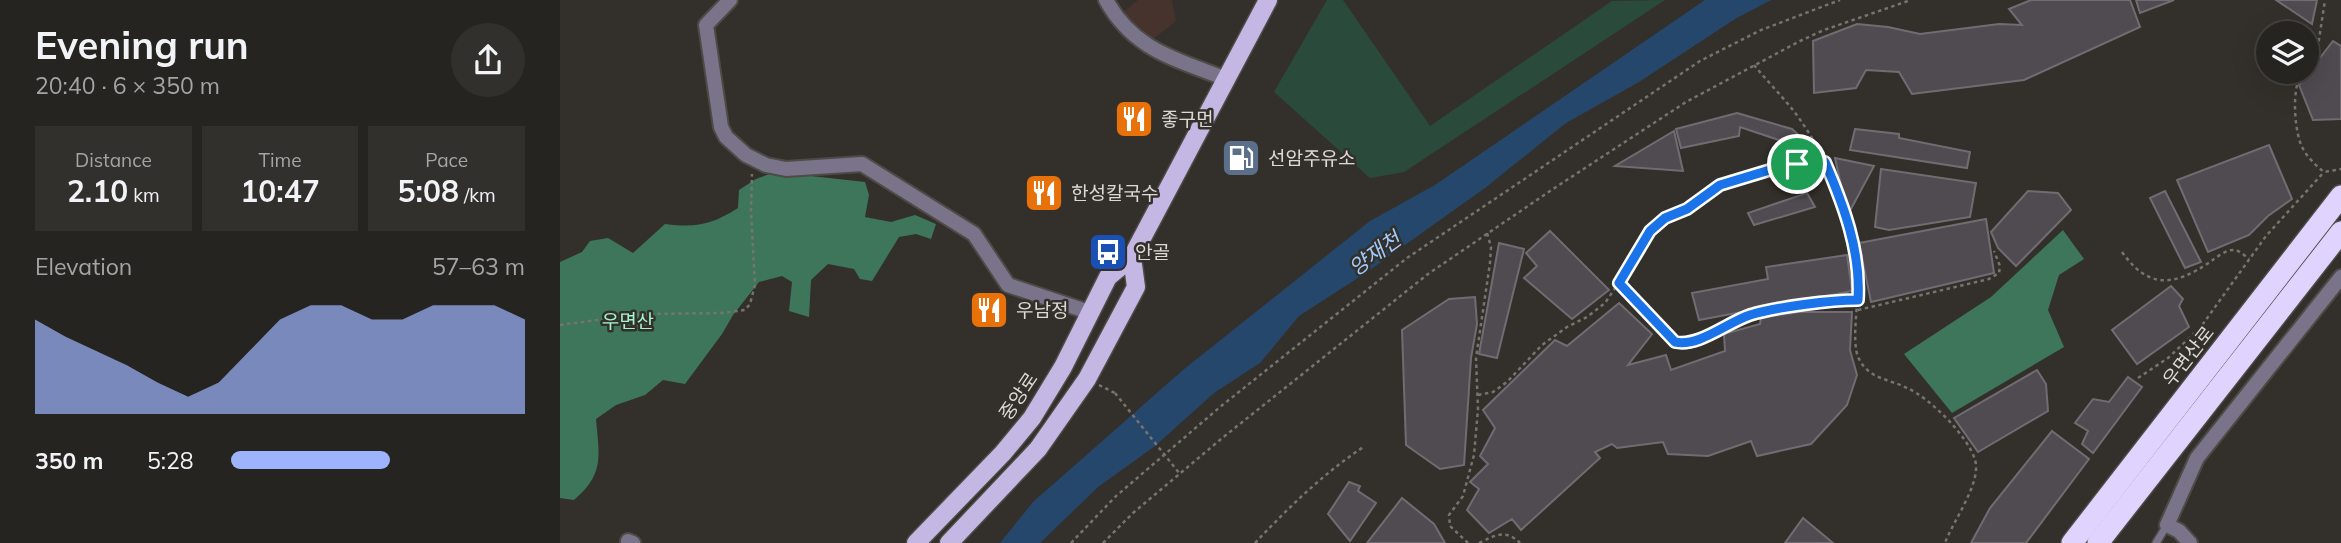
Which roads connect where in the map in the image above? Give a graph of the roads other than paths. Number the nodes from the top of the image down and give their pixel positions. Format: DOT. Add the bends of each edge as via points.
graph roads {
  1 [pos="730,0"];
  2 [pos="1106,0"];
  3 [pos="1268,0"];
  4 [pos="1226,79"];
  5 [pos="2341,197"];
  6 [pos="2341,232"];
  7 [pos="1132,257"];
  8 [pos="2341,277"];
  9 [pos="1089,312"];
  10 [pos="2166,525"];
  11 [pos="916,543"];
  12 [pos="948,543"];
  13 [pos="2072,543"];
  14 [pos="2098,543"];
  15 [pos="2156,543"];
  16 [pos="2190,543"];
  1 -- 9 [label="street" via="706,25 721,127 746,155 786,169 862,164 974,234 1008,285"];
  2 -- 4 [label="street" via="1144,44"];
  3 -- 4 [label="main road, 중앙로"];
  4 -- 7 [label="main road, 중앙로"];
  5 -- 13 [label="highway, 우면산로"];
  6 -- 14 [label="highway"];
  7 -- 9 [label="main road, 중앙로" via="1108,277"];
  7 -- 12 [label="main road" via="1136,287 1087,379 1038,449"];
  8 -- 10 [label="street" via="2197,458"];
  9 -- 11 [label="main road, 중앙로" via="1032,418"];
  10 -- 15 [label="lane"];
  10 -- 16 [label="street"];
}
